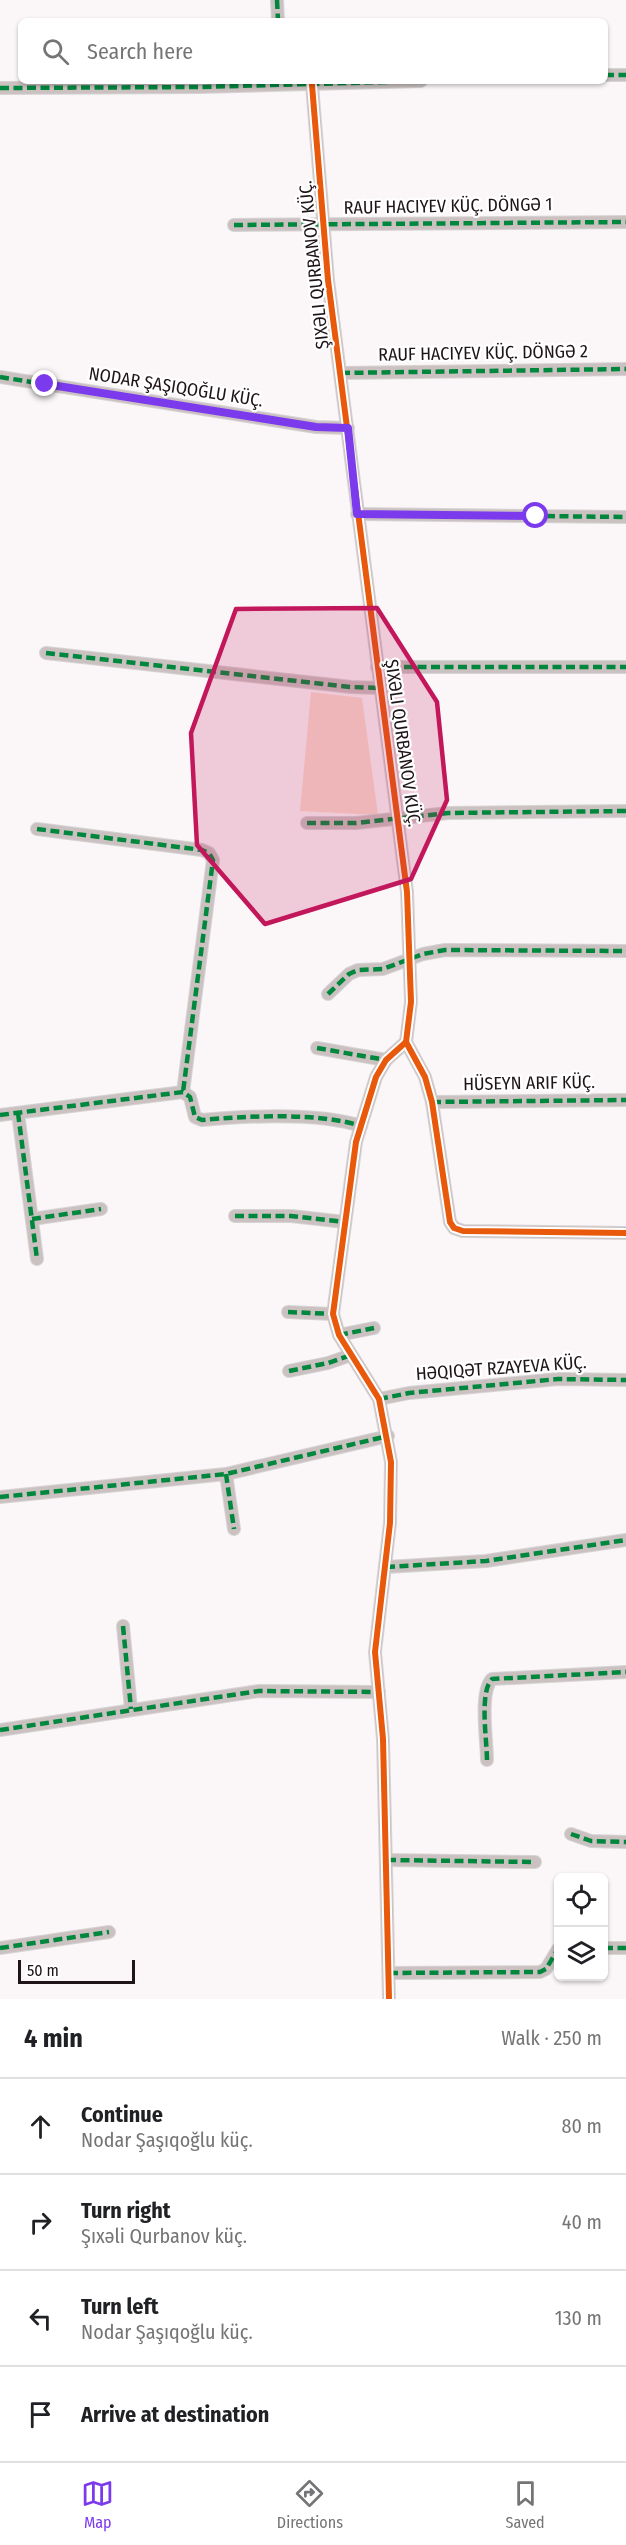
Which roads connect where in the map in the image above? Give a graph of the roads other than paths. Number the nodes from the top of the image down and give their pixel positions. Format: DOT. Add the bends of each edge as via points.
graph roads {
  1 [pos="277,0"];
  2 [pos="278,18"];
  3 [pos="608,75"];
  4 [pos="626,75"];
  5 [pos="226,84"];
  6 [pos="297,84"];
  7 [pos="339,84"];
  8 [pos="312,85"];
  9 [pos="0,88"];
  10 [pos="626,222"];
  11 [pos="234,225"];
  12 [pos="324,225"];
  13 [pos="626,369"];
  14 [pos="341,373"];
  15 [pos="0,377"];
  16 [pos="348,428"];
  17 [pos="357,514"];
  18 [pos="626,517"];
  19 [pos="46,653"];
  20 [pos="377,667"];
  21 [pos="626,667"];
  22 [pos="380,688"];
  23 [pos="626,811"];
  24 [pos="399,820"];
  25 [pos="307,823"];
  26 [pos="37,829"];
  27 [pos="626,951"];
  28 [pos="411,959"];
  29 [pos="328,994"];
  30 [pos="406,1042"];
  31 [pos="317,1048"];
  32 [pos="386,1060"];
  33 [pos="183,1092"];
  34 [pos="626,1100"];
  35 [pos="432,1102"];
  36 [pos="18,1113"];
  37 [pos="0,1115"];
  38 [pos="361,1126"];
  39 [pos="101,1209"];
  40 [pos="235,1216"];
  41 [pos="32,1219"];
  42 [pos="345,1222"];
  43 [pos="626,1233"];
  44 [pos="37,1259"];
  45 [pos="288,1312"];
  46 [pos="333,1314"];
  47 [pos="374,1328"];
  48 [pos="339,1335"];
  49 [pos="351,1355"];
  50 [pos="289,1371"];
  51 [pos="626,1380"];
  52 [pos="379,1400"];
  53 [pos="388,1436"];
  54 [pos="226,1474"];
  55 [pos="0,1497"];
  56 [pos="234,1529"];
  57 [pos="626,1540"];
  58 [pos="387,1567"];
  59 [pos="123,1626"];
  60 [pos="626,1672"];
  61 [pos="379,1692"];
  62 [pos="131,1709"];
  63 [pos="0,1730"];
  64 [pos="487,1760"];
  65 [pos="571,1834"];
  66 [pos="626,1842"];
  67 [pos="387,1860"];
  68 [pos="535,1862"];
  69 [pos="109,1932"];
  70 [pos="0,1948"];
  71 [pos="608,1948"];
  72 [pos="626,1948"];
  73 [pos="554,1956"];
  74 [pos="389,1973"];
  75 [pos="389,1999"];
  1 -- 2 [label="street"];
  3 -- 4 [label="street"];
  5 -- 9 [label="street"];
  6 -- 8 [label="street"];
  7 -- 8 [label="street"];
  8 -- 12 [label="street"];
  10 -- 12 [label="street"];
  11 -- 12 [label="street"];
  12 -- 14 [label="street"];
  13 -- 14 [label="street"];
  14 -- 16 [label="street"];
  15 -- 16 [label="street" via="316,427"];
  16 -- 17 [label="street"];
  17 -- 18 [label="street"];
  17 -- 20 [label="street"];
  19 -- 22 [label="street"];
  20 -- 21 [label="street"];
  20 -- 22 [label="street"];
  22 -- 24 [label="street"];
  23 -- 24 [label="street" via="448,813"];
  24 -- 25 [label="street"];
  24 -- 28 [label="street"];
  26 -- 33 [label="street" via="202,850 213,860"];
  27 -- 28 [label="street" via="445,950"];
  28 -- 29 [label="street" via="383,969 358,970"];
  28 -- 30 [label="street"];
  30 -- 32 [label="street"];
  30 -- 35 [label="street" via="425,1077"];
  31 -- 32 [label="street"];
  32 -- 38 [label="street" via="376,1077"];
  33 -- 36 [label="street"];
  33 -- 38 [label="street" via="190,1097 195,1117 202,1120 244,1116 334,1120"];
  34 -- 35 [label="street, HÜSEYN ARIF KÜÇ."];
  35 -- 43 [label="street" via="454,1228"];
  36 -- 37 [label="street"];
  36 -- 41 [label="street"];
  38 -- 42 [label="street" via="352,1159"];
  39 -- 41 [label="street"];
  40 -- 42 [label="street" via="291,1216"];
  41 -- 44 [label="street"];
  42 -- 46 [label="street"];
  45 -- 46 [label="street"];
  46 -- 48 [label="street"];
  47 -- 48 [label="street"];
  48 -- 49 [label="street"];
  49 -- 50 [label="street"];
  49 -- 52 [label="street"];
  51 -- 52 [label="street, HƏQIQƏT RZAYEVA KÜÇ." via="558,1379 409,1393"];
  52 -- 53 [label="street"];
  53 -- 54 [label="street"];
  53 -- 58 [label="street" via="391,1462"];
  54 -- 55 [label="street"];
  54 -- 56 [label="street"];
  57 -- 58 [label="street" via="486,1561"];
  58 -- 61 [label="street" via="376,1628"];
  59 -- 62 [label="street"];
  60 -- 64 [label="street" via="492,1679 486,1685 485,1698"];
  61 -- 62 [label="street" via="259,1691"];
  61 -- 67 [label="street"];
  62 -- 63 [label="street"];
  65 -- 66 [label="street" via="591,1840"];
  67 -- 68 [label="street"];
  67 -- 74 [label="street"];
  69 -- 70 [label="street"];
  71 -- 72 [label="street"];
  73 -- 74 [label="street" via="540,1972"];
  74 -- 75 [label="street"];
}
